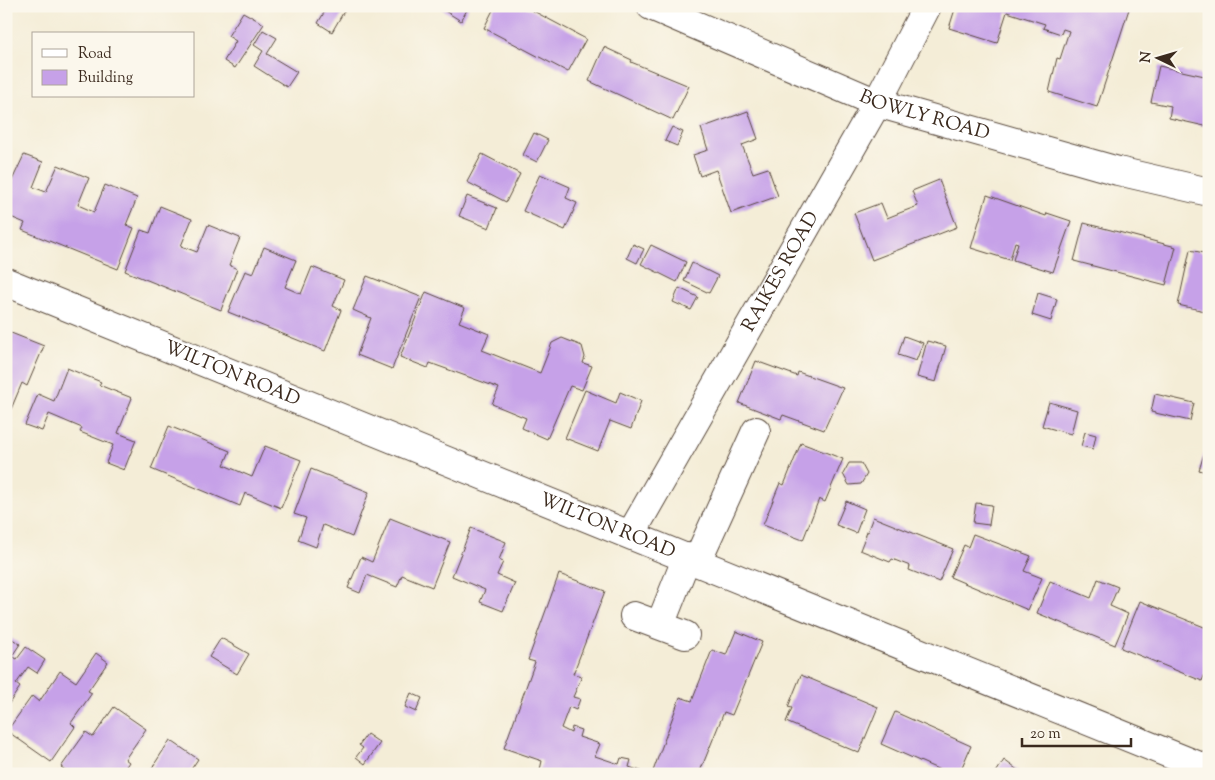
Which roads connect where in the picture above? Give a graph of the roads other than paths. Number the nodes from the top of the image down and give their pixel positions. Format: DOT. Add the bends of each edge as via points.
graph roads {
  1 [pos="651,6"];
  2 [pos="927,6"];
  3 [pos="877,103"];
  4 [pos="1209,192"];
  5 [pos="6,282"];
  6 [pos="756,431"];
  7 [pos="631,534"];
  8 [pos="692,559"];
  9 [pos="634,616"];
  10 [pos="660,626"];
  11 [pos="686,635"];
  12 [pos="1209,770"];
  1 -- 3 [label="street, BOWLY ROAD"];
  2 -- 3 [label="street, RAIKES ROAD"];
  3 -- 4 [label="street, BOWLY ROAD" via="1118,171"];
  3 -- 7 [label="street, RAIKES ROAD"];
  5 -- 7 [label="street, WILTON ROAD"];
  6 -- 8 [label="street"];
  7 -- 8 [label="street, WILTON ROAD"];
  8 -- 10 [label="street"];
  8 -- 12 [label="street, WILTON ROAD"];
  9 -- 10 [label="street"];
  10 -- 11 [label="street"];
}
